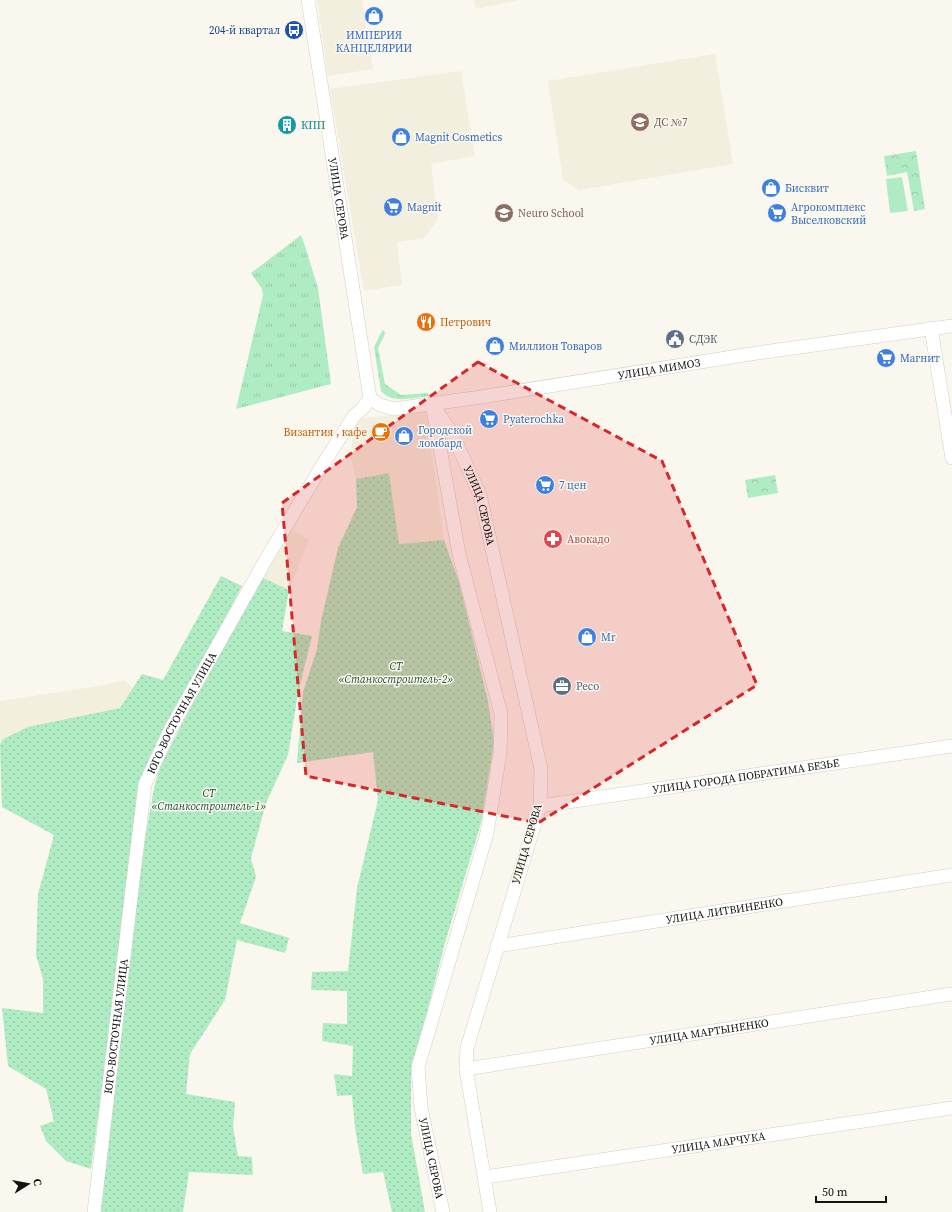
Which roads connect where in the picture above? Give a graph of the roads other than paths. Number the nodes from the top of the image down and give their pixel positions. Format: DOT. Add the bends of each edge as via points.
graph roads {
  1 [pos="308,0"];
  2 [pos="952,326"];
  3 [pos="931,328"];
  4 [pos="370,398"];
  5 [pos="432,404"];
  6 [pos="952,458"];
  7 [pos="952,746"];
  8 [pos="540,806"];
  9 [pos="952,876"];
  10 [pos="497,946"];
  11 [pos="952,994"];
  12 [pos="466,1069"];
  13 [pos="952,1108"];
  14 [pos="485,1177"];
  15 [pos="94,1212"];
  16 [pos="443,1212"];
  17 [pos="490,1212"];
  1 -- 4 [label="street, УЛИЦА СЕРОВА"];
  2 -- 3 [label="street, УЛИЦА МИМОЗ"];
  3 -- 5 [label="street, УЛИЦА МИМОЗ"];
  3 -- 6 [label="street"];
  4 -- 5 [label="street, УЛИЦА МИМОЗ" via="380,405 394,409"];
  4 -- 15 [label="street, ЮГО-ВОСТОЧНАЯ УЛИЦА" via="354,416 323,464 268,556 170,730 145,784"];
  5 -- 8 [label="street, УЛИЦА СЕРОВА" via="453,434 480,495 541,769"];
  5 -- 16 [label="street, УЛИЦА СЕРОВА" via="459,554 501,714 500,753 487,833 418,1067 422,1108"];
  7 -- 8 [label="street, УЛИЦА ГОРОДА ПОБРАТИМА БЕЗЬЕ"];
  8 -- 10 [label="street, УЛИЦА СЕРОВА"];
  9 -- 10 [label="street, УЛИЦА ЛИТВИНЕНКО"];
  10 -- 12 [label="street, УЛИЦА СЕРОВА" via="467,1048"];
  11 -- 12 [label="street, УЛИЦА МАРТЫНЕНКО"];
  12 -- 14 [label="street, УЛИЦА СЕРОВА"];
  13 -- 14 [label="street, УЛИЦА МАРЧУКА"];
  14 -- 17 [label="street, УЛИЦА СЕРОВА"];
}
